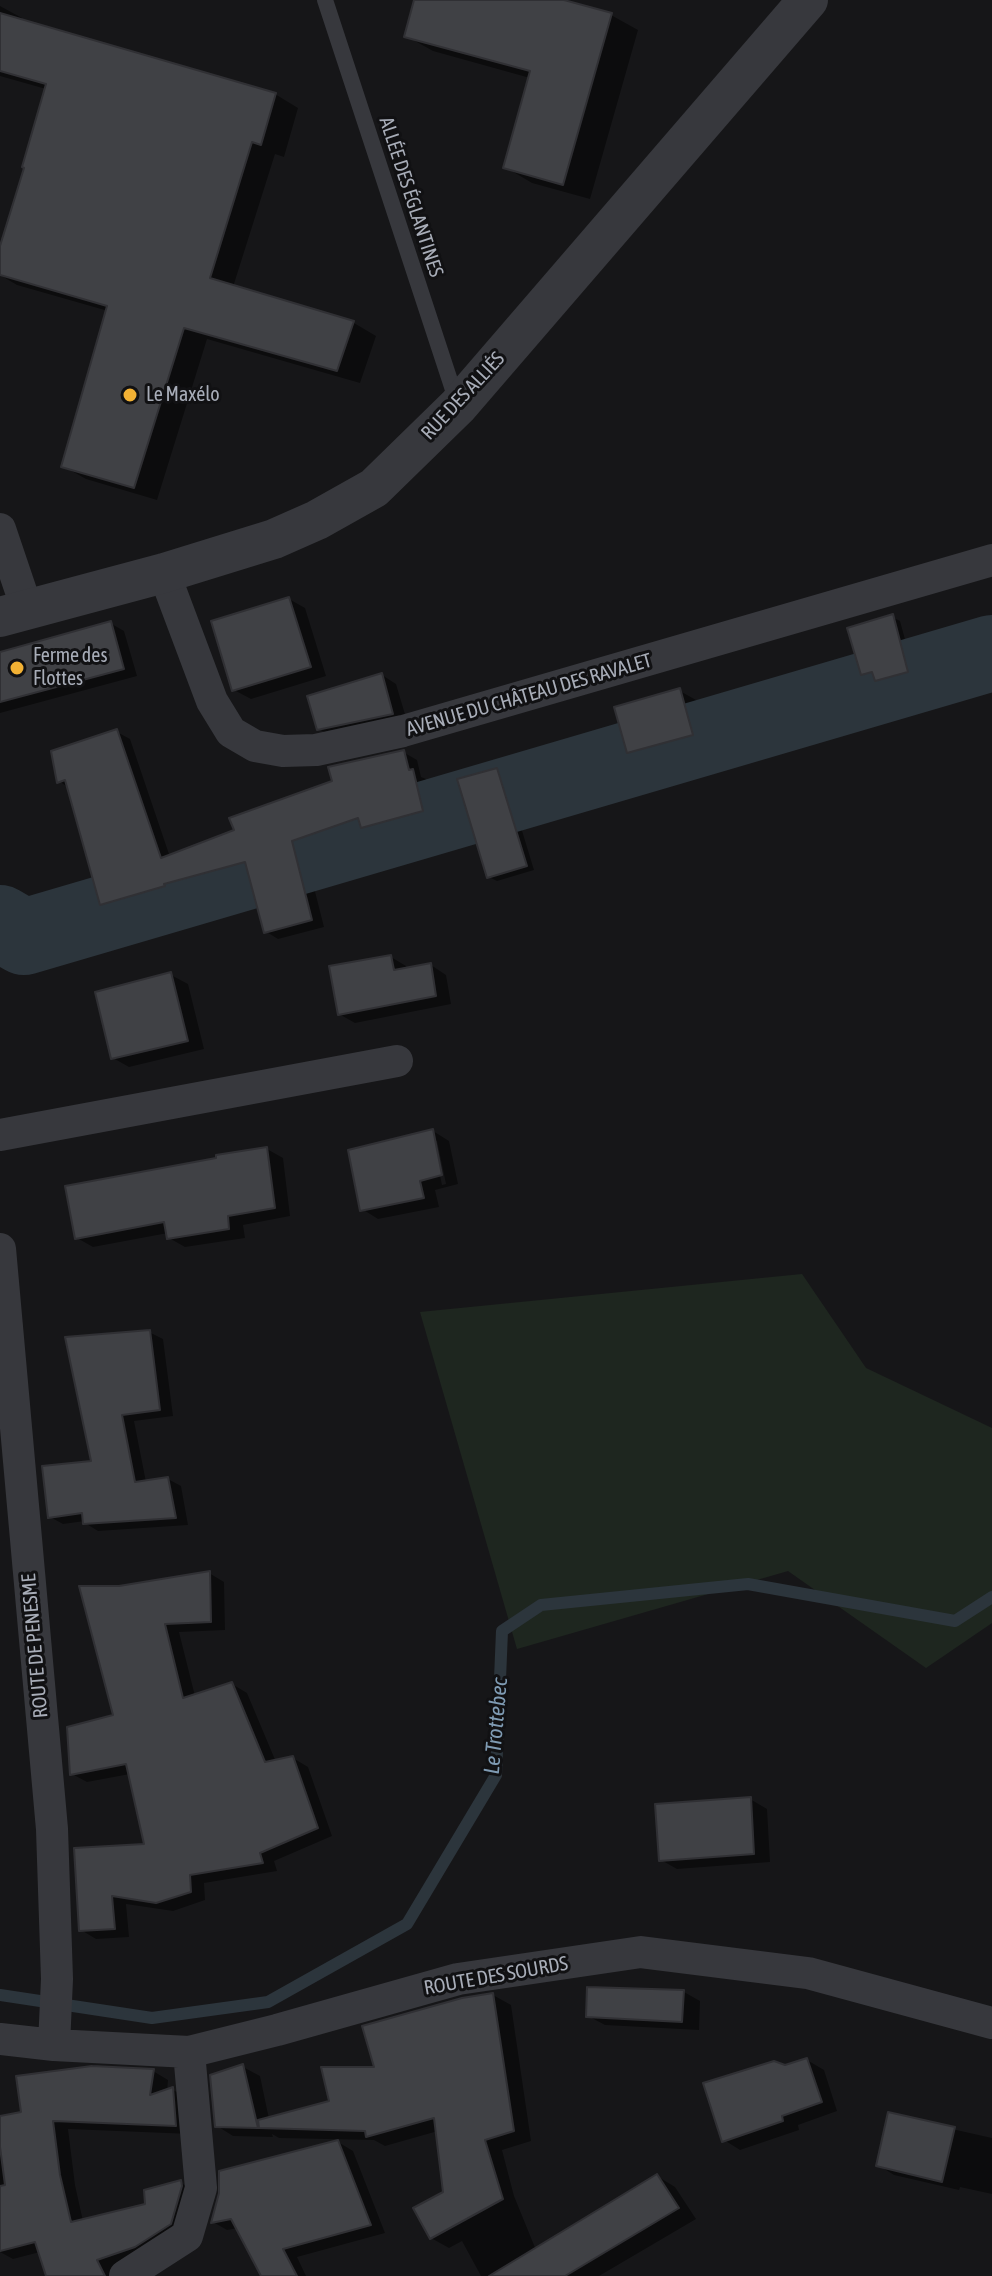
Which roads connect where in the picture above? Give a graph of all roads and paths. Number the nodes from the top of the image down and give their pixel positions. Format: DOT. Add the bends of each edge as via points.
graph roads {
  1 [pos="325,0"];
  2 [pos="808,0"];
  3 [pos="458,406"];
  4 [pos="0,529"];
  5 [pos="992,560"];
  6 [pos="164,573"];
  7 [pos="13,613"];
  8 [pos="397,1061"];
  9 [pos="0,1135"];
  10 [pos="0,1249"];
  11 [pos="992,2023"];
  12 [pos="0,2039"];
  13 [pos="54,2045"];
  14 [pos="189,2052"];
  15 [pos="125,2276"];
  1 -- 3 [label="lane, ALLÉE DES ÉGLANTINES"];
  2 -- 3 [label="street, RUE DES ALLIÉS"];
  3 -- 6 [label="street, RUE DES ALLIÉS" via="374,488 274,539"];
  4 -- 7 [label="street"];
  5 -- 6 [label="street, AVENUE DU CHÂTEAU DES RAVALET" via="403,731 316,750 283,751 255,746 231,732 212,701"];
  6 -- 7 [label="street, RUE DES ALLIÉS"];
  8 -- 9 [label="street"];
  10 -- 13 [label="street, ROUTE DE PENESME" via="52,1829"];
  11 -- 14 [label="street, ROUTE DES SOURDS" via="808,1973 641,1952 458,1979"];
  12 -- 13 [label="street, ROUTE DES SOURDS"];
  13 -- 14 [label="street, ROUTE DES SOURDS"];
  14 -- 15 [label="street" via="201,2188 187,2236"];
}
